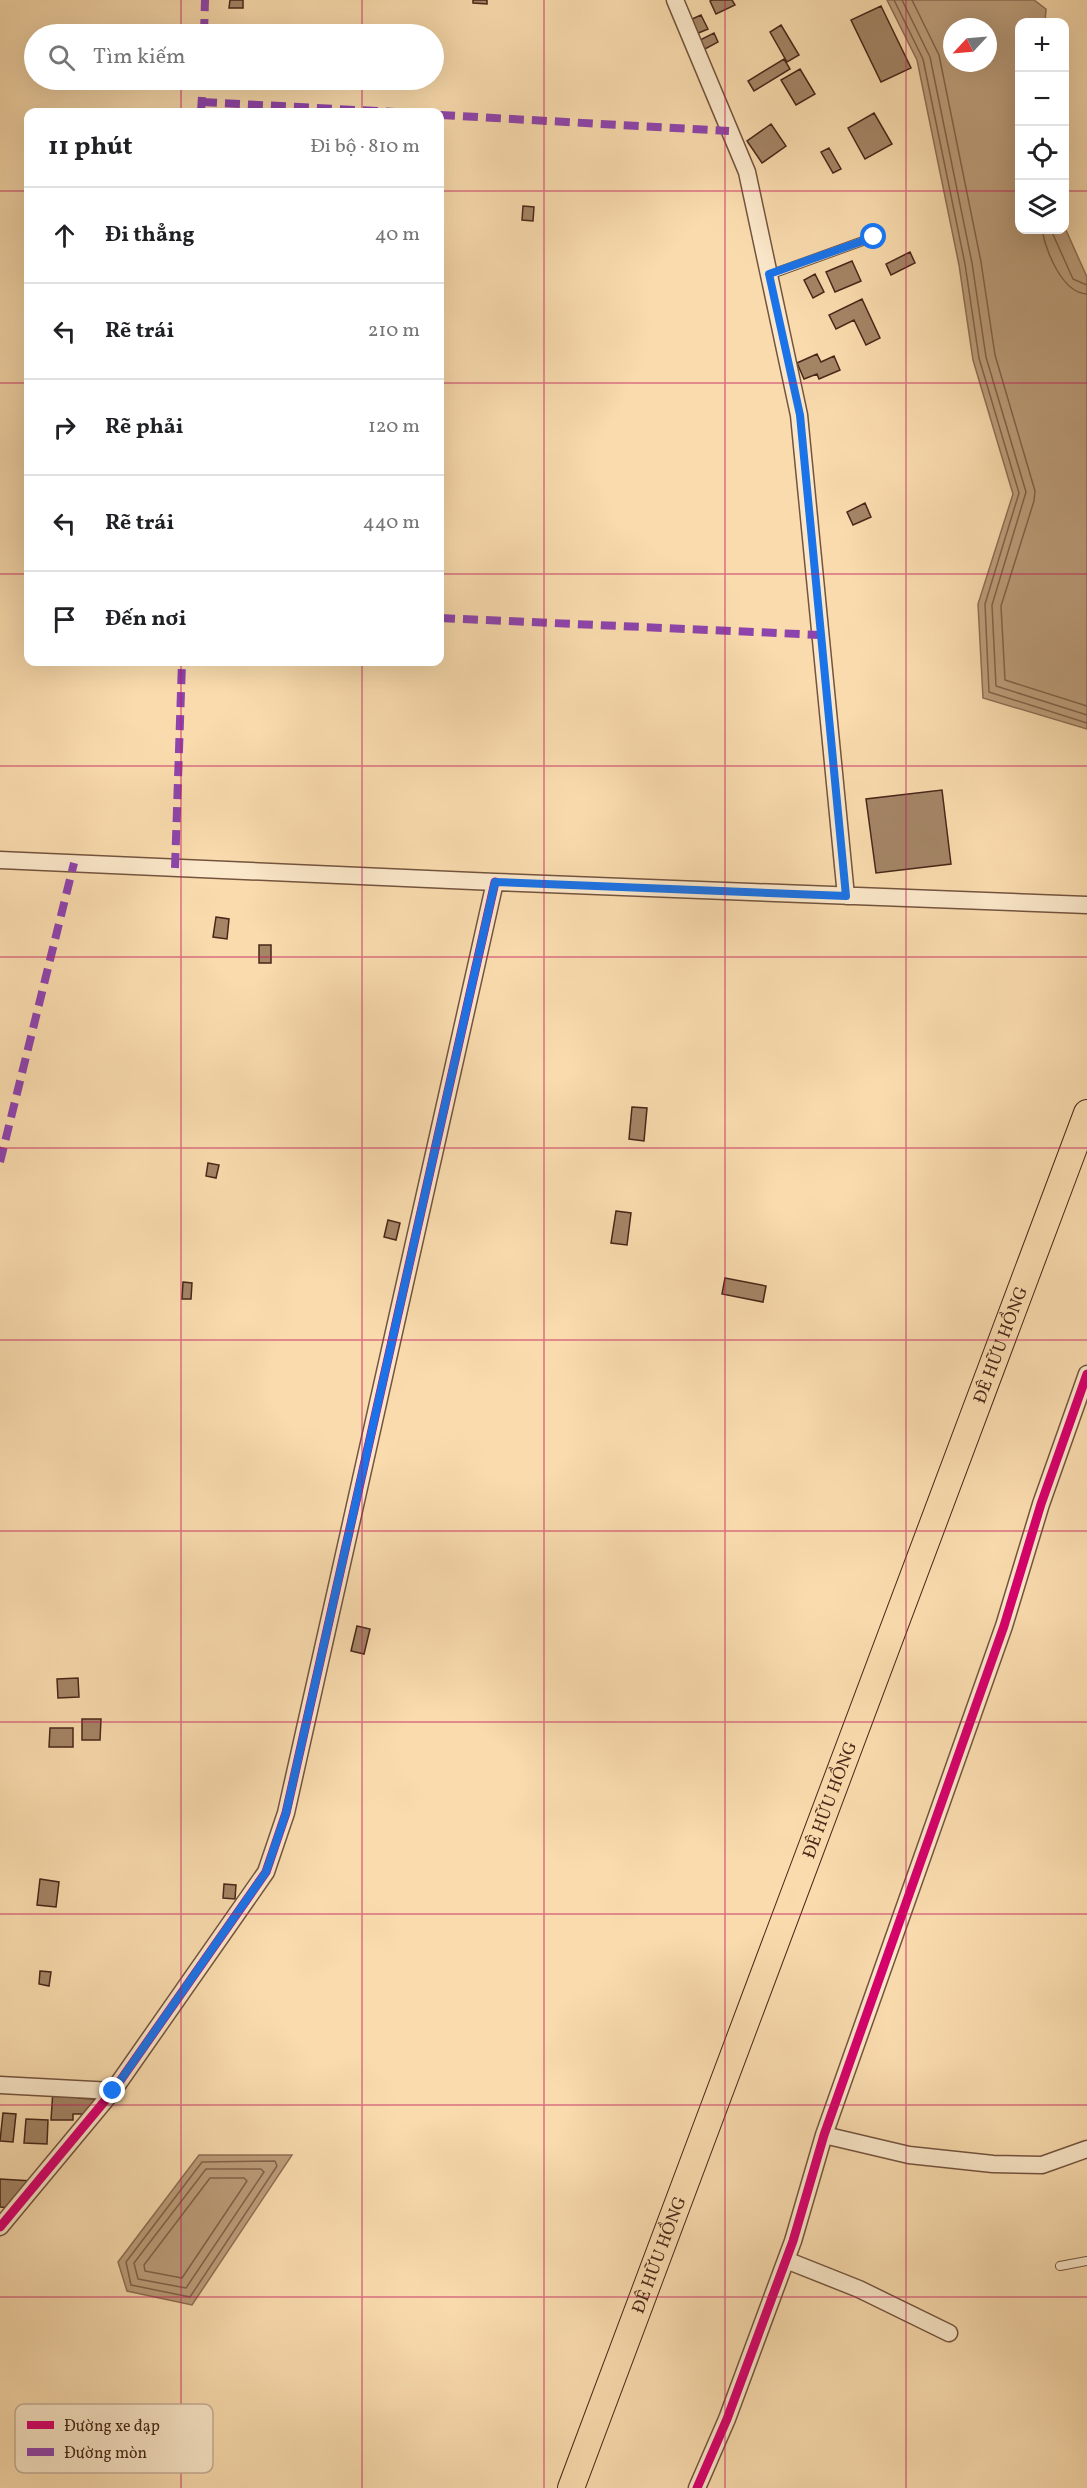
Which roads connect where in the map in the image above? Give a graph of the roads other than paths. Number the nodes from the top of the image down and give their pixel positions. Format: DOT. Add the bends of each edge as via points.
graph roads {
  1 [pos="675,0"];
  2 [pos="874,237"];
  3 [pos="769,274"];
  4 [pos="0,860"];
  5 [pos="495,882"];
  6 [pos="846,896"];
  7 [pos="1087,905"];
  8 [pos="1087,1113"];
  9 [pos="1087,1374"];
  10 [pos="0,2085"];
  11 [pos="113,2091"];
  12 [pos="824,2135"];
  13 [pos="1087,2149"];
  14 [pos="1,2224"];
  15 [pos="786,2260"];
  16 [pos="1087,2261"];
  17 [pos="1060,2266"];
  18 [pos="949,2333"];
  19 [pos="572,2488"];
  20 [pos="698,2488"];
  1 -- 3 [label="street" via="747,172"];
  2 -- 3 [label="lane"];
  3 -- 6 [label="street" via="800,415"];
  4 -- 5 [label="street"];
  5 -- 6 [label="street"];
  5 -- 11 [label="street" via="286,1813 266,1872"];
  6 -- 7 [label="street"];
  8 -- 19 [label="main road, ĐÊ HỮU HỒNG"];
  9 -- 12 [label="street" via="1041,1504 1004,1626"];
  10 -- 11 [label="street"];
  11 -- 14 [label="street"];
  12 -- 13 [label="street" via="909,2155 993,2164 1042,2165"];
  12 -- 15 [label="street"];
  15 -- 18 [label="street" via="859,2289"];
  15 -- 20 [label="street"];
  16 -- 17 [label="lane"];
}
